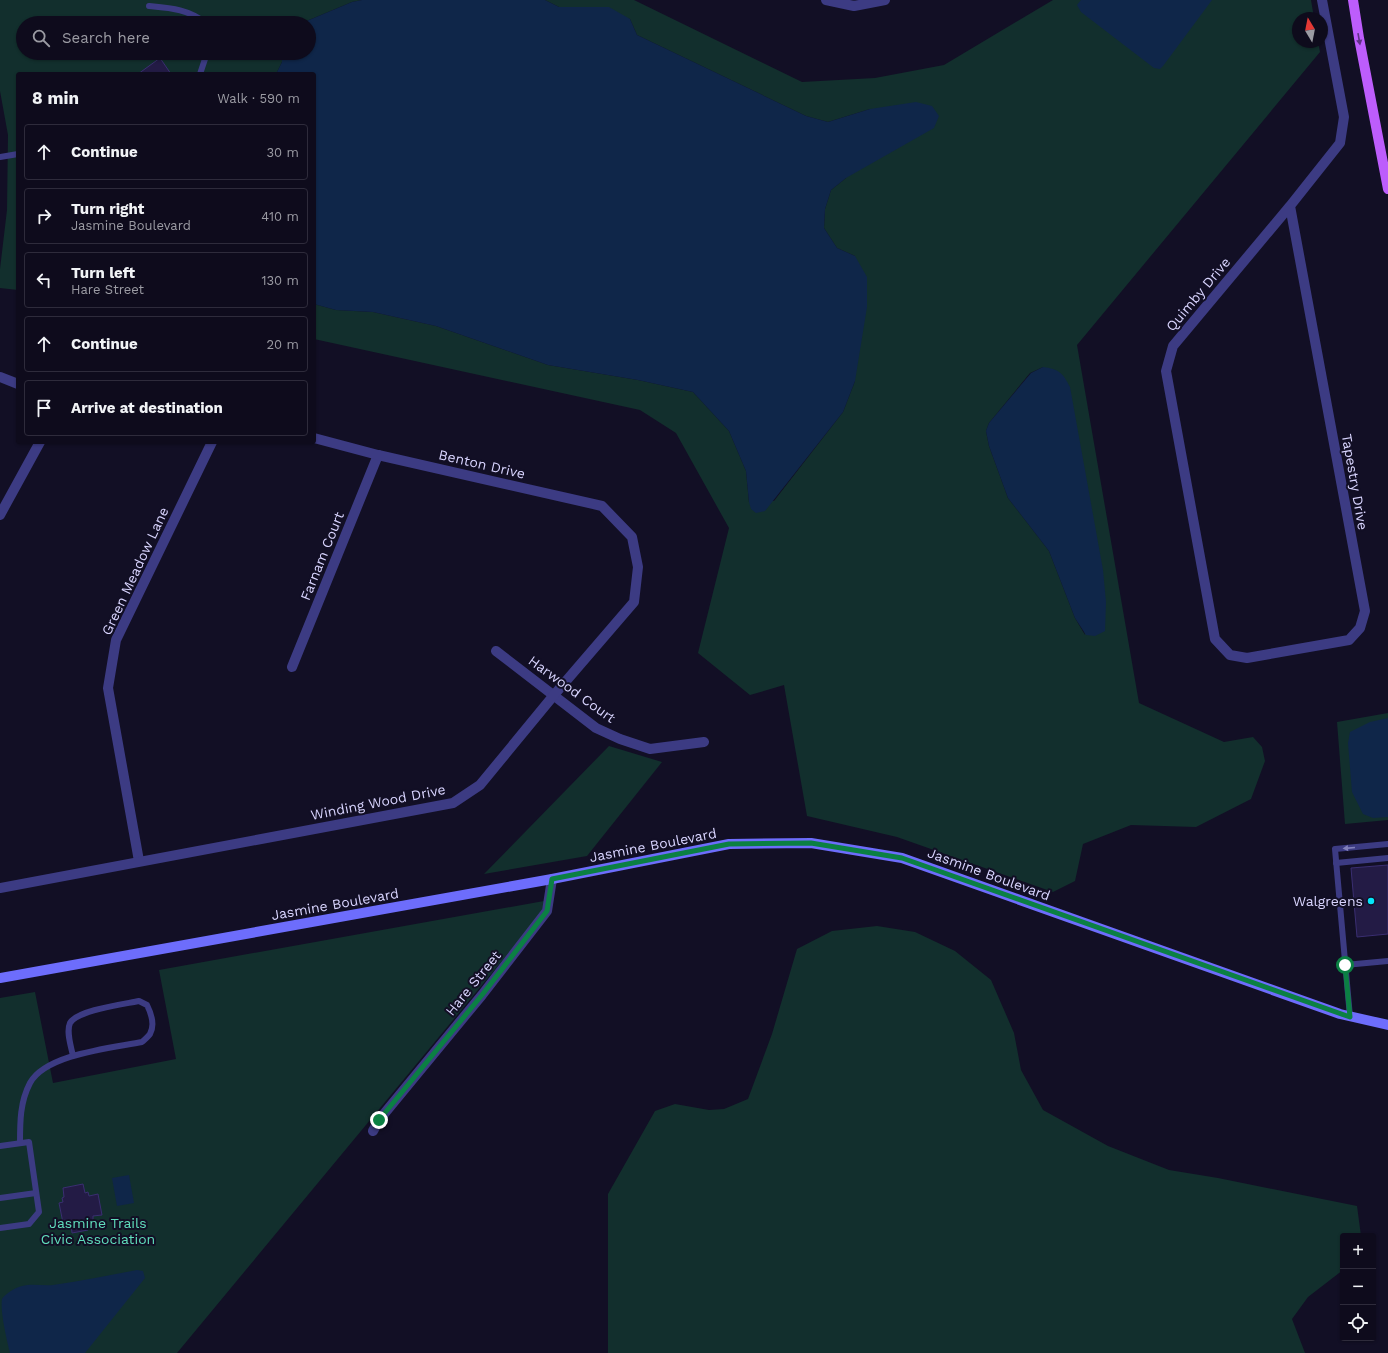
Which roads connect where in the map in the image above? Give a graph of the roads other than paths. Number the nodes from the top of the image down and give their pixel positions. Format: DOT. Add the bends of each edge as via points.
graph roads {
  1 [pos="826,0"];
  2 [pos="885,0"];
  3 [pos="1322,0"];
  4 [pos="1353,0"];
  5 [pos="149,6"];
  6 [pos="196,16"];
  7 [pos="205,60"];
  8 [pos="201,72"];
  9 [pos="16,154"];
  10 [pos="0,157"];
  11 [pos="1388,189"];
  12 [pos="1290,206"];
  13 [pos="0,377"];
  14 [pos="16,383"];
  15 [pos="316,439"];
  16 [pos="39,444"];
  17 [pos="211,444"];
  18 [pos="378,455"];
  19 [pos="0,515"];
  20 [pos="632,537"];
  21 [pos="496,651"];
  22 [pos="1230,655"];
  23 [pos="292,667"];
  24 [pos="554,695"];
  25 [pos="704,742"];
  26 [pos="1388,844"];
  27 [pos="1388,858"];
  28 [pos="139,861"];
  29 [pos="1336,863"];
  30 [pos="552,879"];
  31 [pos="0,888"];
  32 [pos="1388,961"];
  33 [pos="1345,965"];
  34 [pos="0,978"];
  35 [pos="1350,1017"];
  36 [pos="1388,1025"];
  37 [pos="73,1056"];
  38 [pos="373,1131"];
  39 [pos="20,1143"];
  40 [pos="0,1146"];
  41 [pos="36,1193"];
  42 [pos="0,1198"];
  43 [pos="0,1228"];
  1 -- 2 [label="street" via="854,6"];
  3 -- 12 [label="street, Quimby Drive" via="1344,117 1340,143"];
  4 -- 11 [label="main road, one-way" via="1358,38"];
  5 -- 6 [label="lane" via="178,9"];
  7 -- 8 [label="lane"];
  9 -- 10 [label="lane"];
  12 -- 22 [label="street, Quimby Drive" via="1173,346 1166,371 1215,639"];
  12 -- 22 [label="street, Tapestry Drive" via="1365,611 1360,628 1349,640 1247,658"];
  13 -- 14 [label="street"];
  15 -- 18 [label="street, Benton Drive"];
  16 -- 19 [label="street"];
  17 -- 28 [label="street, Green Meadow Lane" via="116,640 108,688"];
  18 -- 20 [label="street, Benton Drive" via="602,506"];
  18 -- 23 [label="street, Farnam Court"];
  20 -- 24 [label="street, Winding Wood Drive" via="638,566 634,602"];
  21 -- 24 [label="street, Harwood Court"];
  24 -- 25 [label="street, Harwood Court" via="596,728 650,749"];
  24 -- 28 [label="street, Winding Wood Drive" via="480,785 453,802"];
  26 -- 29 [label="lane, one-way" via="1334,849"];
  27 -- 29 [label="lane"];
  28 -- 31 [label="street, Winding Wood Drive"];
  29 -- 33 [label="lane"];
  30 -- 34 [label="street, Jasmine Boulevard"];
  30 -- 35 [label="street, Jasmine Boulevard" via="729,844 811,843 902,858"];
  30 -- 38 [label="street, Hare Street" via="547,911 379,1120"];
  32 -- 33 [label="lane"];
  33 -- 35 [label="lane"];
  35 -- 36 [label="street, Jasmine Boulevard"];
  37 -- 37 [label="lane" via="142,1042 150,1034 152,1024 147,1005 139,1001 75,1016 68,1031"];
  37 -- 39 [label="lane" via="41,1070 30,1082 23,1102"];
  39 -- 40 [label="lane"];
  39 -- 41 [label="lane" via="30,1142"];
  41 -- 42 [label="lane"];
  41 -- 43 [label="lane" via="39,1212 29,1224"];
}
